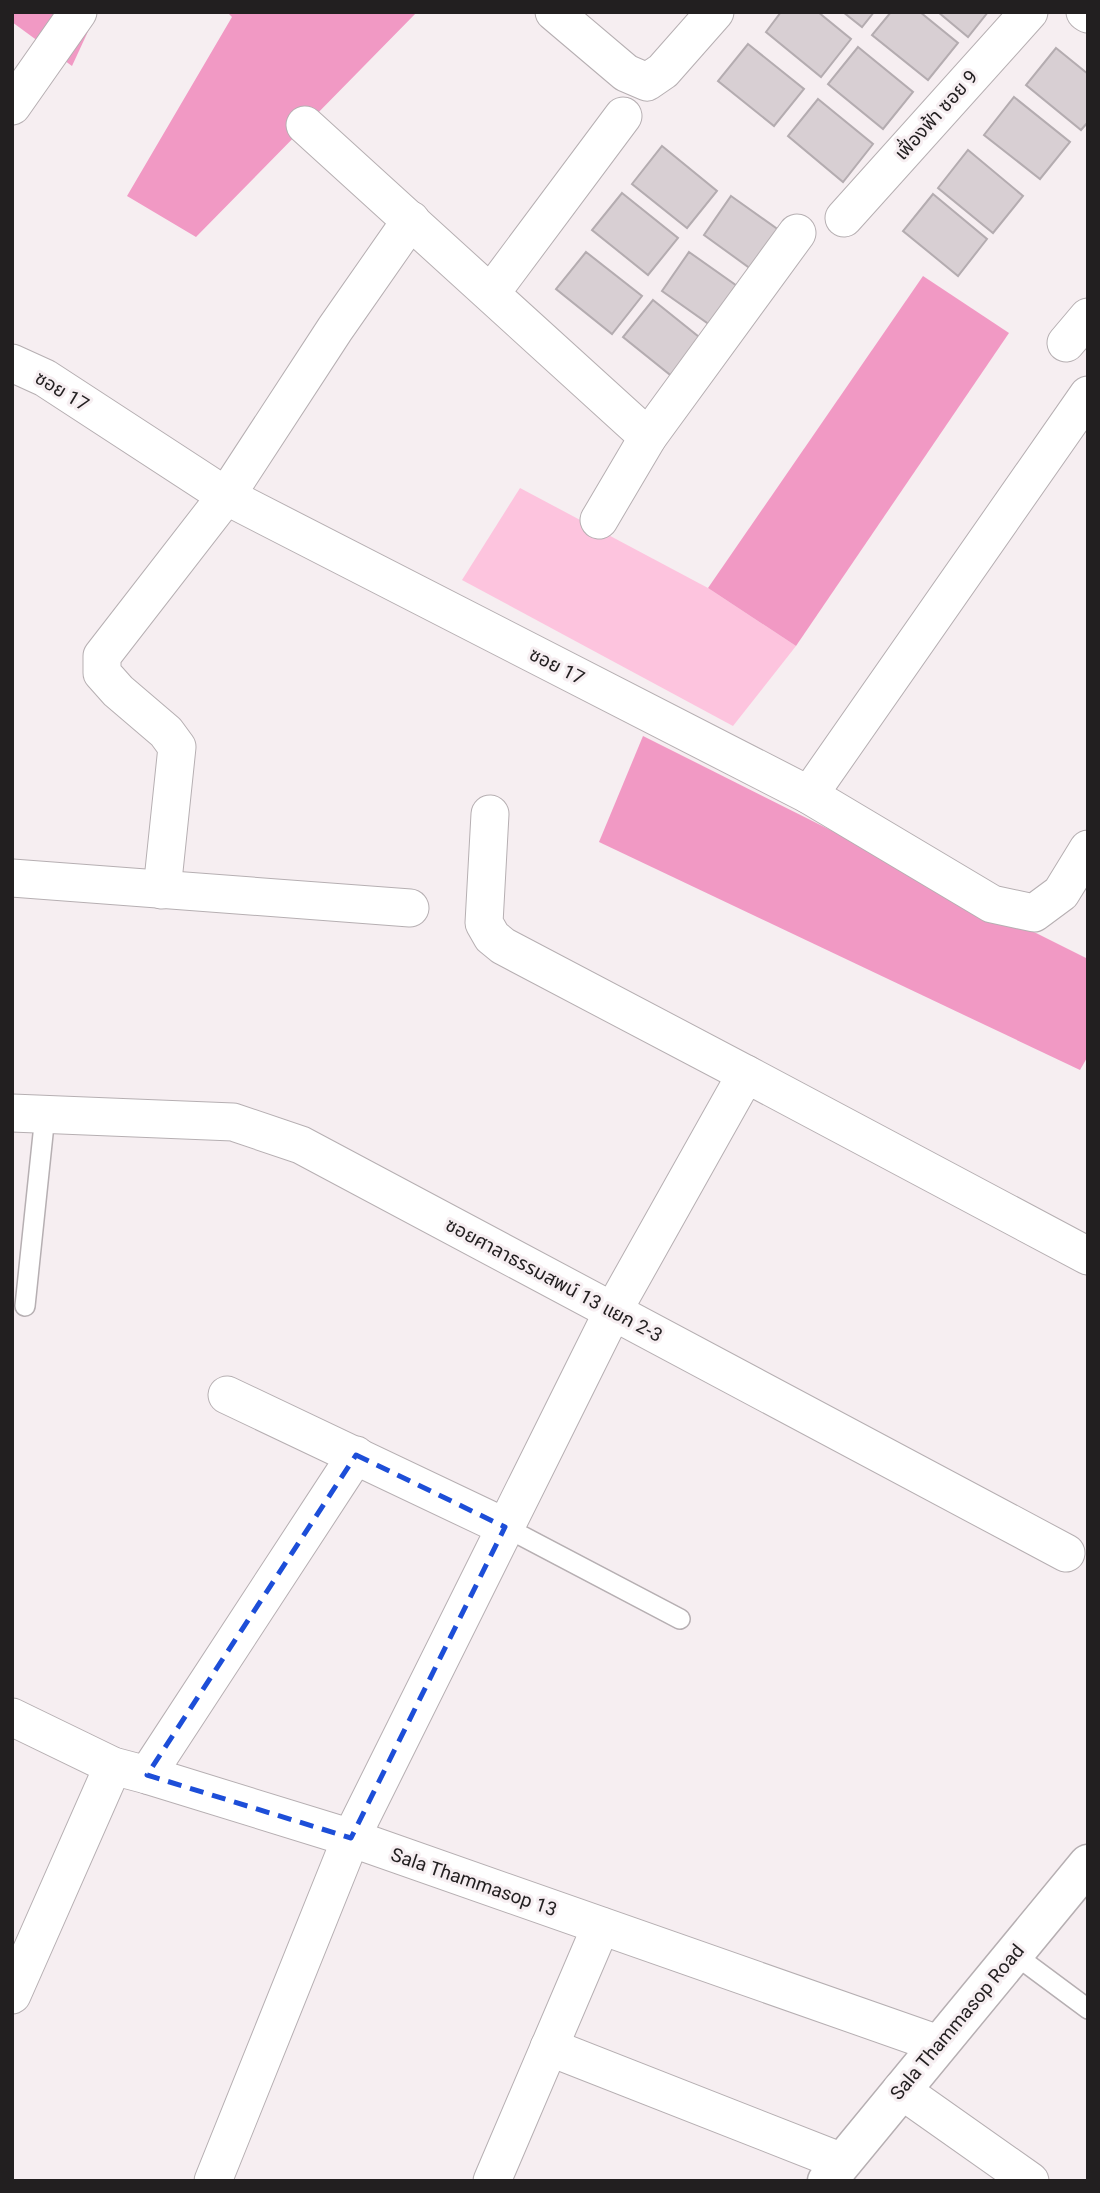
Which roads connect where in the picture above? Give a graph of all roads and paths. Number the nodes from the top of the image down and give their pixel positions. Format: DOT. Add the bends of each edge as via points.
graph roads {
  1 [pos="78,12"];
  2 [pos="554,12"];
  3 [pos="715,12"];
  4 [pos="1029,12"];
  5 [pos="12,106"];
  6 [pos="623,116"];
  7 [pos="305,125"];
  8 [pos="844,218"];
  9 [pos="411,220"];
  10 [pos="797,233"];
  11 [pos="491,293"];
  12 [pos="12,363"];
  13 [pos="1088,395"];
  14 [pos="648,437"];
  15 [pos="226,496"];
  16 [pos="599,520"];
  17 [pos="809,795"];
  18 [pos="490,814"];
  19 [pos="1088,849"];
  20 [pos="12,878"];
  21 [pos="162,890"];
  22 [pos="410,908"];
  23 [pos="746,1074"];
  24 [pos="29,1114"];
  25 [pos="1088,1256"];
  26 [pos="24,1306"];
  27 [pos="613,1311"];
  28 [pos="227,1395"];
  29 [pos="356,1455"];
  30 [pos="505,1527"];
  31 [pos="1066,1553"];
  32 [pos="680,1619"];
  33 [pos="12,1717"];
  34 [pos="130,1770"];
  35 [pos="351,1838"];
  36 [pos="1088,1864"];
  37 [pos="601,1926"];
  38 [pos="1014,1954"];
  39 [pos="12,1995"];
  40 [pos="1088,2009"];
  41 [pos="938,2044"];
  42 [pos="549,2047"];
  43 [pos="901,2090"];
  44 [pos="835,2171"];
  45 [pos="213,2181"];
  46 [pos="492,2181"];
  47 [pos="1030,2181"];
  1 -- 5 [label="street"];
  2 -- 3 [label="street" via="626,73 647,82 663,71"];
  4 -- 8 [label="street, เฟื่องฟ้า ซอย 9"];
  6 -- 11 [label="street"];
  7 -- 9 [label="street"];
  9 -- 11 [label="street"];
  9 -- 15 [label="street"];
  10 -- 14 [label="street"];
  11 -- 14 [label="street"];
  12 -- 15 [label="street, ซอย 17" via="45,378"];
  13 -- 17 [label="street"];
  14 -- 16 [label="street"];
  15 -- 17 [label="street, ซอย 17"];
  15 -- 21 [label="street" via="102,656 102,673 177,747"];
  17 -- 19 [label="street, ซอย 17" via="1002,906 1034,912 1061,893"];
  18 -- 23 [label="street" via="484,923 492,937"];
  20 -- 21 [label="street"];
  21 -- 22 [label="street"];
  23 -- 25 [label="street"];
  23 -- 27 [label="street"];
  24 -- 26 [label="lane"];
  24 -- 27 [label="street, ซอยศาลาธรรมสพน์ 13 แยก 2-3" via="233,1122 278,1137 301,1145"];
  27 -- 30 [label="street"];
  27 -- 31 [label="street, ซอยศาลาธรรมสพน์ 13 แยก 2-3"];
  28 -- 29 [label="street"];
  29 -- 30 [label="street"];
  29 -- 34 [label="street"];
  30 -- 32 [label="lane"];
  30 -- 35 [label="street"];
  33 -- 34 [label="street, Sala Thammasop 13"];
  34 -- 35 [label="street, Sala Thammasop 13"];
  34 -- 39 [label="street"];
  35 -- 37 [label="street, Sala Thammasop 13"];
  35 -- 45 [label="street"];
  36 -- 38 [label="street, Sala Thammasop Road"];
  37 -- 41 [label="street, Sala Thammasop 13"];
  37 -- 42 [label="street"];
  38 -- 40 [label="lane"];
  38 -- 41 [label="street, Sala Thammasop Road"];
  41 -- 43 [label="street, Sala Thammasop Road"];
  42 -- 44 [label="street"];
  42 -- 46 [label="street"];
  43 -- 44 [label="street, Sala Thammasop Road"];
  43 -- 47 [label="street"];
}
